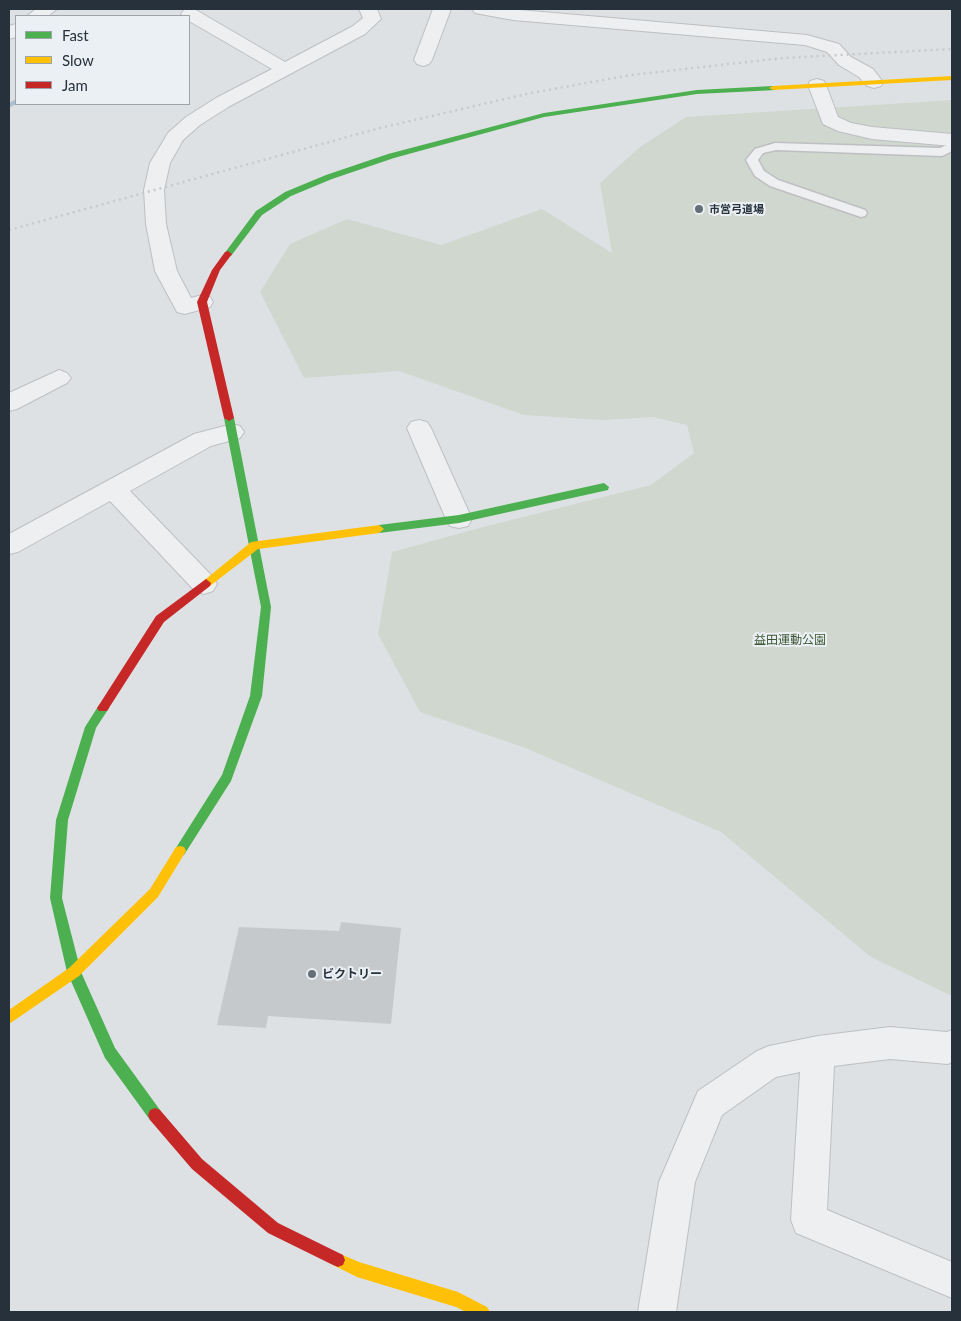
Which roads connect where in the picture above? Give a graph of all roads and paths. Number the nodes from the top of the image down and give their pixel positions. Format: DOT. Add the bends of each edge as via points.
graph roads {
  1 [pos="368,9"];
  2 [pos="442,9"];
  3 [pos="481,9"];
  4 [pos="190,14"];
  5 [pos="423,60"];
  6 [pos="285,69"];
  7 [pos="952,78"];
  8 [pos="874,82"];
  9 [pos="817,85"];
  10 [pos="952,140"];
  11 [pos="952,146"];
  12 [pos="861,213"];
  13 [pos="202,302"];
  14 [pos="59,378"];
  15 [pos="9,403"];
  16 [pos="419,428"];
  17 [pos="232,432"];
  18 [pos="604,486"];
  19 [pos="113,489"];
  20 [pos="459,519"];
  21 [pos="9,545"];
  22 [pos="255,545"];
  23 [pos="204,584"];
  24 [pos="74,972"];
  25 [pos="9,1018"];
  26 [pos="951,1049"];
  27 [pos="818,1052"];
  28 [pos="952,1280"];
  29 [pos="482,1312"];
  30 [pos="657,1312"];
  1 -- 6 [label="street" via="372,19 359,30"];
  2 -- 5 [label="street"];
  3 -- 8 [label="street" via="513,15 807,40 833,48"];
  4 -- 6 [label="street"];
  6 -- 13 [label="street" via="193,121 175,137 160,164 154,190 156,224 166,271 185,307"];
  7 -- 8 [label="street"];
  8 -- 9 [label="street"];
  9 -- 10 [label="street" via="830,120 845,127 872,133"];
  9 -- 13 [label="street" via="697,92 544,115 391,156 329,177 288,194 260,214 216,270"];
  11 -- 12 [label="lane" via="942,152 775,146 759,151 752,160 759,174 774,183"];
  13 -- 17 [label="street"];
  14 -- 15 [label="street"];
  16 -- 20 [label="street"];
  17 -- 19 [label="street" via="203,440"];
  17 -- 22 [label="street"];
  18 -- 20 [label="street"];
  19 -- 21 [label="street"];
  19 -- 23 [label="street"];
  20 -- 22 [label="street"];
  22 -- 23 [label="street"];
  22 -- 24 [label="street" via="266,607 256,696 227,777 154,893"];
  23 -- 24 [label="street" via="160,619 91,728 62,820 56,898"];
  24 -- 25 [label="street"];
  24 -- 29 [label="street" via="110,1054 156,1116 197,1164 273,1228 357,1269 458,1300"];
  26 -- 27 [label="street" via="890,1043"];
  27 -- 28 [label="street" via="809,1220"];
  27 -- 30 [label="street" via="769,1062 710,1103 677,1182"];
}
